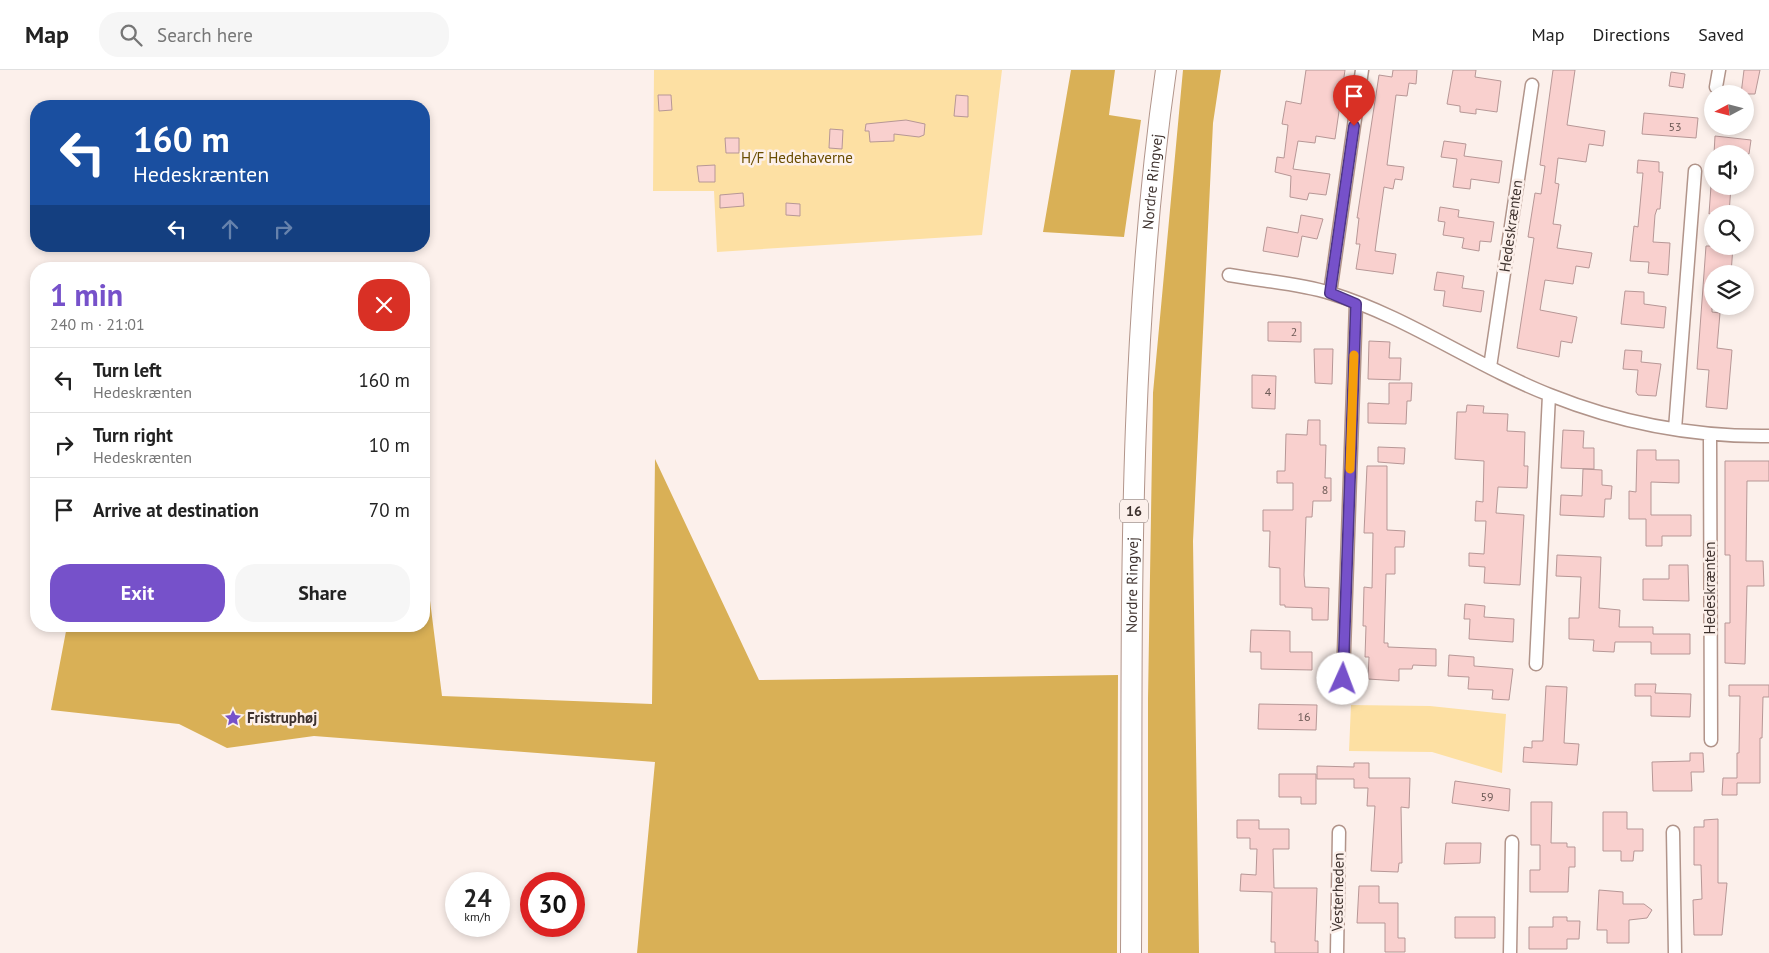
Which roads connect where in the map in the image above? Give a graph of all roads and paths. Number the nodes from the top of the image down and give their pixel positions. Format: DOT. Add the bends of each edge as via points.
graph roads {
  1 [pos="1166,70"];
  2 [pos="1362,70"];
  3 [pos="1719,70"];
  4 [pos="1532,85"];
  5 [pos="1716,85"];
  6 [pos="1694,171"];
  7 [pos="1229,275"];
  8 [pos="1330,293"];
  9 [pos="1356,304"];
  10 [pos="1490,367"];
  11 [pos="1549,395"];
  12 [pos="1675,429"];
  13 [pos="1710,435"];
  14 [pos="1769,436"];
  15 [pos="1536,664"];
  16 [pos="1343,679"];
  17 [pos="1711,740"];
  18 [pos="1339,832"];
  19 [pos="1674,832"];
  20 [pos="1512,842"];
  21 [pos="1131,953"];
  22 [pos="1337,953"];
  23 [pos="1510,953"];
  24 [pos="1675,953"];
  1 -- 21 [label="main road, Nordre Ringvej / 16" via="1145,257 1134,433"];
  2 -- 8 [label="street"];
  3 -- 5 [label="street"];
  4 -- 10 [label="street, Hedeskrænten"];
  6 -- 12 [label="street"];
  7 -- 8 [label="street"];
  8 -- 9 [label="street"];
  9 -- 10 [label="street" via="1388,315"];
  9 -- 16 [label="street"];
  10 -- 11 [label="street"];
  11 -- 12 [label="street" via="1620,419"];
  11 -- 15 [label="street"];
  12 -- 13 [label="street"];
  13 -- 14 [label="street"];
  13 -- 17 [label="street, Hedeskrænten"];
  18 -- 22 [label="street, Vesterheden"];
  19 -- 24 [label="street"];
  20 -- 23 [label="street"];
}
